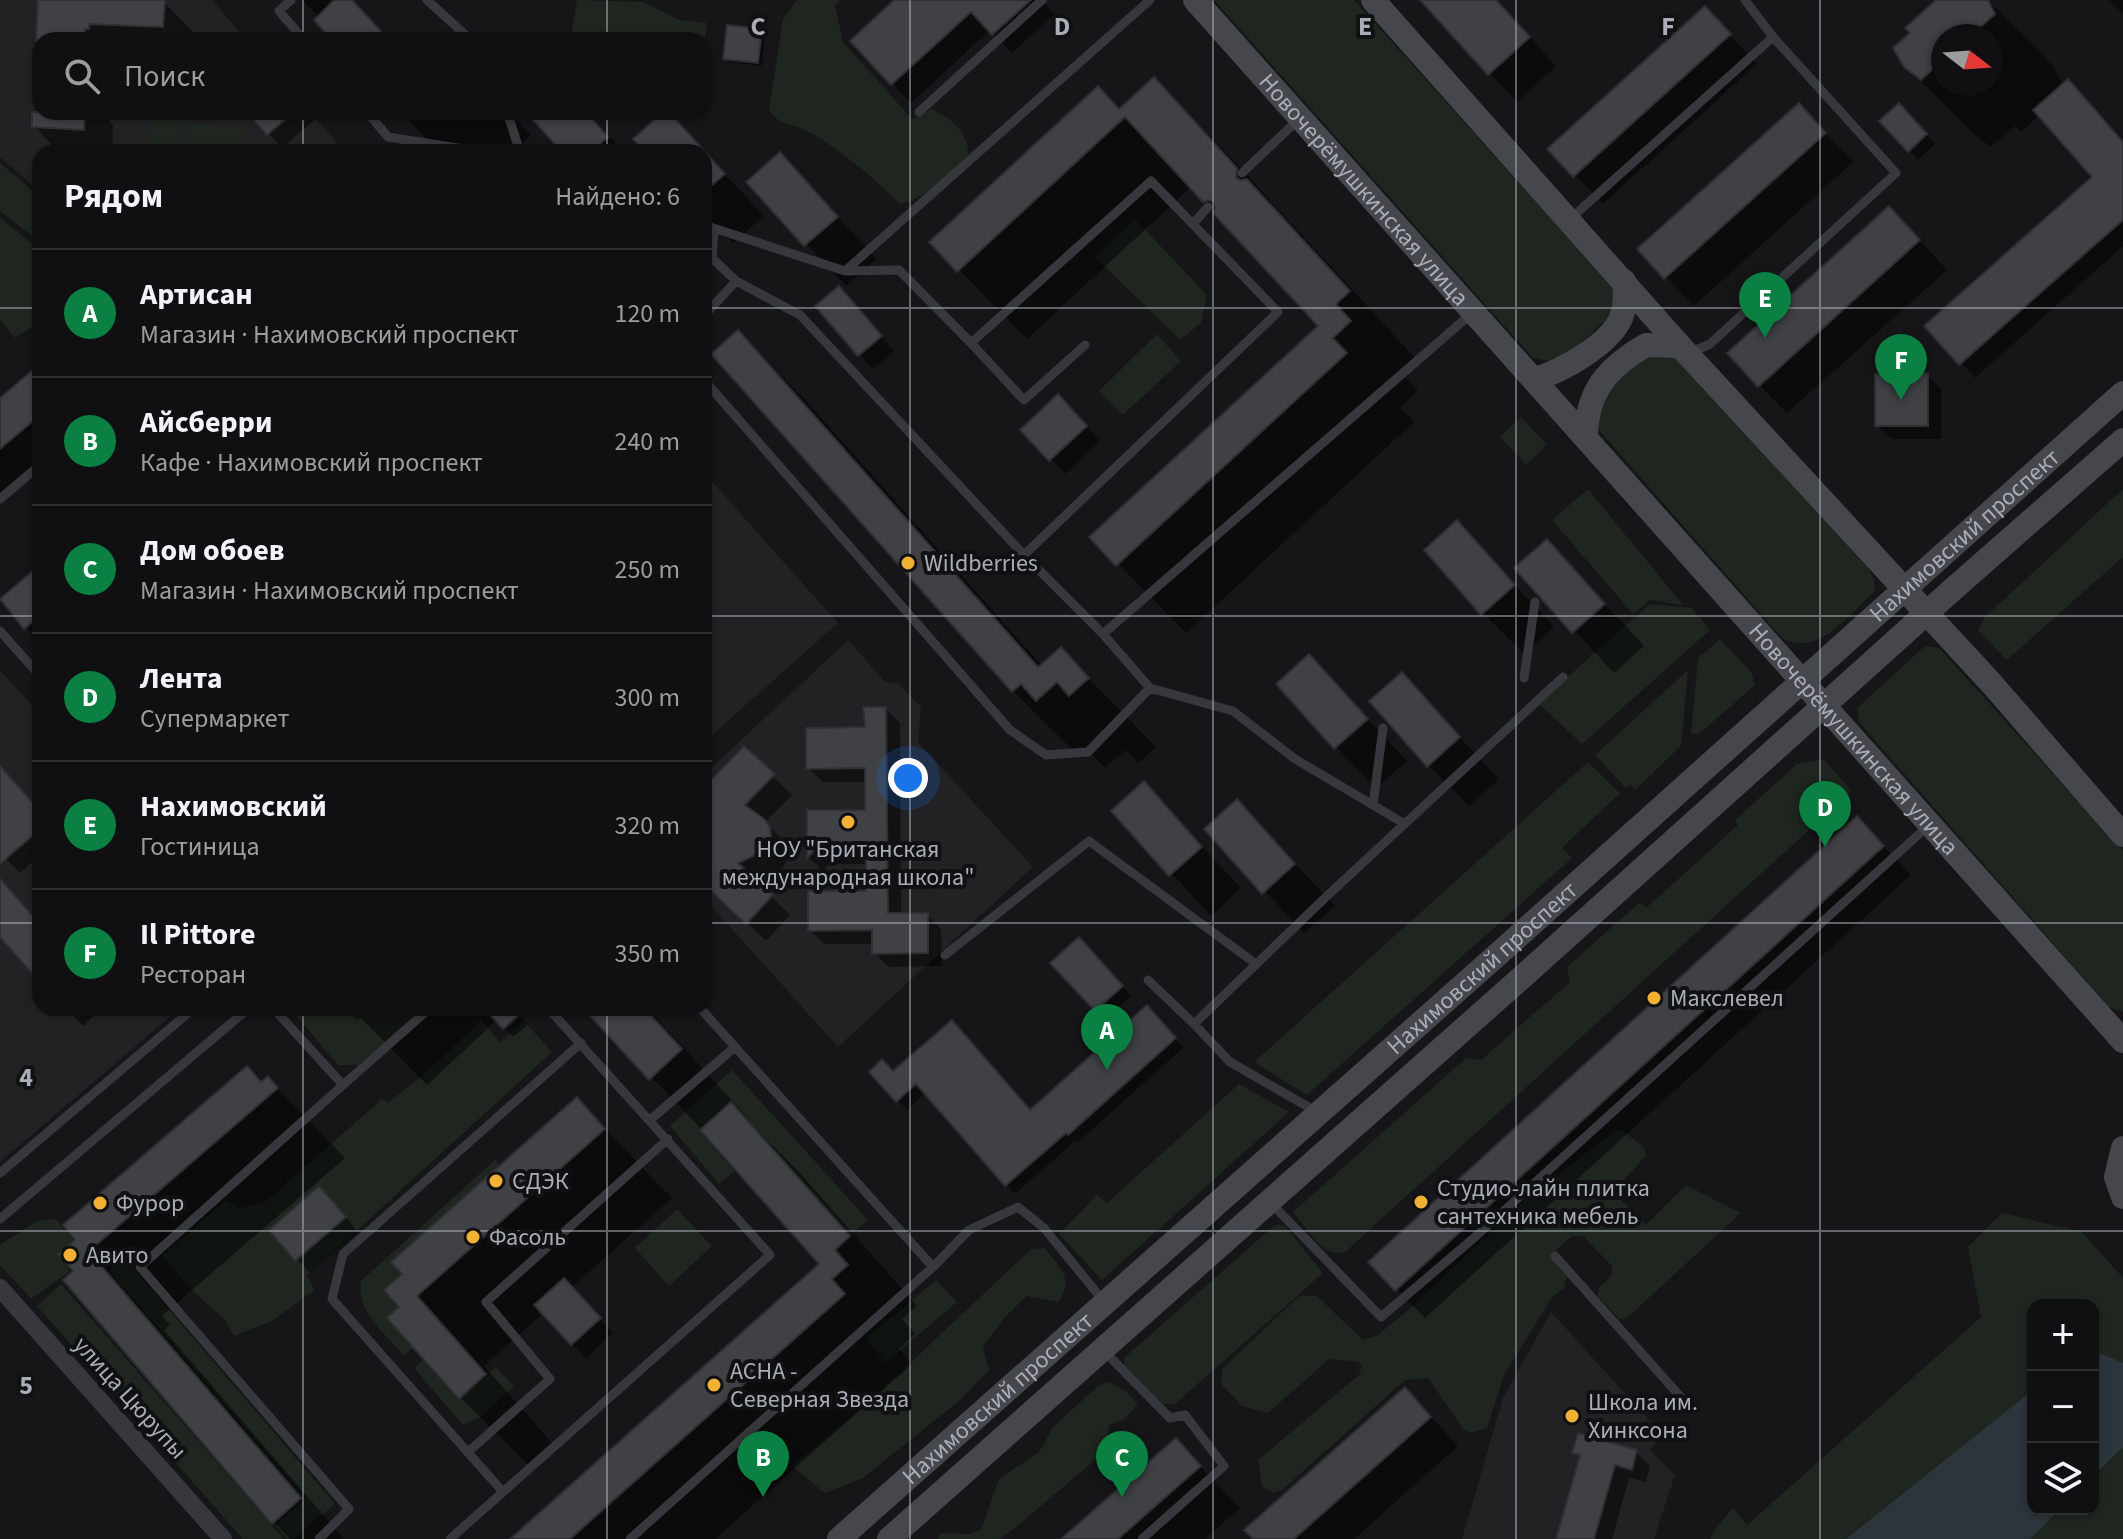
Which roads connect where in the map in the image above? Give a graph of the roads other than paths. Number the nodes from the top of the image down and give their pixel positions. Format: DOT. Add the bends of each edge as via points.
graph roads {
  1 [pos="291,0"];
  2 [pos="427,0"];
  3 [pos="1042,0"];
  4 [pos="1150,0"];
  5 [pos="1195,0"];
  6 [pos="1373,0"];
  7 [pos="1745,0"];
  8 [pos="297,32"];
  9 [pos="462,32"];
  10 [pos="1773,37"];
  11 [pos="919,112"];
  12 [pos="1301,118"];
  13 [pos="374,120"];
  14 [pos="510,120"];
  15 [pos="432,144"];
  16 [pos="517,144"];
  17 [pos="1242,173"];
  18 [pos="1208,207"];
  19 [pos="1569,220"];
  20 [pos="1193,224"];
  21 [pos="712,228"];
  22 [pos="712,258"];
  23 [pos="845,271"];
  24 [pos="736,281"];
  25 [pos="1624,281"];
  26 [pos="712,307"];
  27 [pos="1474,311"];
  28 [pos="971,343"];
  29 [pos="1085,345"];
  30 [pos="1684,350"];
  31 [pos="1535,379"];
  32 [pos="712,389"];
  33 [pos="2123,393"];
  34 [pos="1586,436"];
  35 [pos="2123,440"];
  36 [pos="32,472"];
  37 [pos="0,499"];
  38 [pos="1024,555"];
  39 [pos="1905,588"];
  40 [pos="1535,602"];
  41 [pos="1927,613"];
  42 [pos="0,631"];
  43 [pos="1103,634"];
  44 [pos="31,666"];
  45 [pos="1563,677"];
  46 [pos="1524,678"];
  47 [pos="1803,680"];
  48 [pos="1150,688"];
  49 [pos="1825,705"];
  50 [pos="1383,728"];
  51 [pos="1373,805"];
  52 [pos="1405,824"];
  53 [pos="1931,824"];
  54 [pos="2123,835"];
  55 [pos="945,955"];
  56 [pos="1256,964"];
  57 [pos="1148,980"];
  58 [pos="185,1016"];
  59 [pos="240,1016"];
  60 [pos="280,1016"];
  61 [pos="421,1016"];
  62 [pos="556,1016"];
  63 [pos="707,1016"];
  64 [pos="1194,1024"];
  65 [pos="2120,1033"];
  66 [pos="581,1043"];
  67 [pos="735,1047"];
  68 [pos="343,1085"];
  69 [pos="1319,1113"];
  70 [pos="650,1120"];
  71 [pos="668,1139"];
  72 [pos="2123,1148"];
  73 [pos="0,1173"];
  74 [pos="2123,1197"];
  75 [pos="1269,1201"];
  76 [pos="0,1219"];
  77 [pos="1555,1256"];
  78 [pos="933,1267"];
  79 [pos="0,1288"];
  80 [pos="1105,1303"];
  81 [pos="1103,1349"];
  82 [pos="1686,1403"];
  83 [pos="468,1452"];
  84 [pos="503,1492"];
  85 [pos="223,1539"];
  86 [pos="319,1539"];
  87 [pos="450,1539"];
  88 [pos="630,1539"];
  89 [pos="839,1539"];
  90 [pos="889,1539"];
  91 [pos="1142,1539"];
  1 -- 8 [label="lane" via="279,11"];
  2 -- 9 [label="lane"];
  3 -- 11 [label="lane"];
  4 -- 23 [label="lane"];
  5 -- 12 [label="main road, Новочерёмушкинская улица"];
  6 -- 19 [label="main road"];
  7 -- 10 [label="lane"];
  10 -- 19 [label="lane"];
  10 -- 30 [label="lane" via="1896,173 1710,344"];
  12 -- 17 [label="lane"];
  12 -- 27 [label="main road, Новочерёмушкинская улица"];
  13 -- 15 [label="lane" via="388,137"];
  14 -- 16 [label="lane"];
  18 -- 20 [label="lane"];
  19 -- 25 [label="main road"];
  20 -- 28 [label="lane" via="1151,181"];
  20 -- 38 [label="lane" via="1278,312"];
  21 -- 23 [label="lane"];
  22 -- 24 [label="lane"];
  23 -- 28 [label="lane" via="899,270"];
  24 -- 26 [label="lane"];
  24 -- 38 [label="lane" via="800,315"];
  25 -- 30 [label="main road"];
  25 -- 31 [label="main road" via="1624,306 1616,326 1576,363"];
  27 -- 31 [label="main road, Новочерёмушкинская улица"];
  27 -- 43 [label="lane"];
  28 -- 29 [label="lane" via="1024,400"];
  30 -- 34 [label="main road" via="1646,345 1597,386"];
  30 -- 39 [label="main road"];
  31 -- 34 [label="main road, Новочерёмушкинская улица"];
  32 -- 48 [label="lane" via="1010,730 1046,755 1088,752"];
  33 -- 39 [label="main road, Нахимовский проспект"];
  34 -- 47 [label="main road, Новочерёмушкинская улица"];
  35 -- 41 [label="main road, Нахимовский проспект"];
  36 -- 37 [label="lane"];
  38 -- 43 [label="lane"];
  39 -- 41 [label="main road"];
  39 -- 47 [label="main road, Нахимовский проспект"];
  40 -- 46 [label="lane"];
  41 -- 49 [label="main road, Нахимовский проспект"];
  41 -- 54 [label="main road"];
  42 -- 44 [label="lane"];
  43 -- 48 [label="lane"];
  45 -- 52 [label="lane"];
  47 -- 49 [label="main road, Новочерёмушкинская улица"];
  47 -- 69 [label="main road, Нахимовский проспект"];
  48 -- 51 [label="lane" via="1233,711 1295,759"];
  49 -- 53 [label="main road, Новочерёмушкинская улица"];
  49 -- 75 [label="main road, Нахимовский проспект"];
  50 -- 51 [label="lane"];
  51 -- 52 [label="lane"];
  52 -- 56 [label="lane"];
  53 -- 65 [label="main road, Новочерёмушкинская улица"];
  53 -- 75 [label="lane" via="1381,1317"];
  55 -- 56 [label="lane" via="1089,841"];
  56 -- 64 [label="lane"];
  57 -- 64 [label="lane"];
  58 -- 73 [label="lane"];
  59 -- 76 [label="lane"];
  60 -- 68 [label="lane"];
  61 -- 68 [label="lane"];
  62 -- 66 [label="lane"];
  63 -- 67 [label="lane"];
  64 -- 69 [label="lane" via="1230,1062"];
  66 -- 70 [label="lane"];
  66 -- 83 [label="lane" via="343,1254 332,1299"];
  67 -- 70 [label="lane"];
  67 -- 78 [label="lane"];
  68 -- 86 [label="lane" via="140,1267 349,1509"];
  69 -- 80 [label="main road, Нахимовский проспект"];
  70 -- 71 [label="lane"];
  71 -- 83 [label="lane" via="486,1302 550,1379"];
  71 -- 84 [label="lane" via="770,1255"];
  72 -- 74 [label="main road" via="2116,1177"];
  75 -- 81 [label="main road, Нахимовский проспект"];
  77 -- 82 [label="lane"];
  78 -- 80 [label="lane" via="969,1230 1018,1207 1044,1228"];
  78 -- 88 [label="lane"];
  79 -- 85 [label="street, улица Цюрупы"];
  80 -- 89 [label="main road, Нахимовский проспект"];
  81 -- 90 [label="main road, Нахимовский проспект"];
  81 -- 91 [label="lane" via="1170,1418 1185,1415 1224,1466"];
  83 -- 84 [label="lane"];
  84 -- 87 [label="lane"];
}
